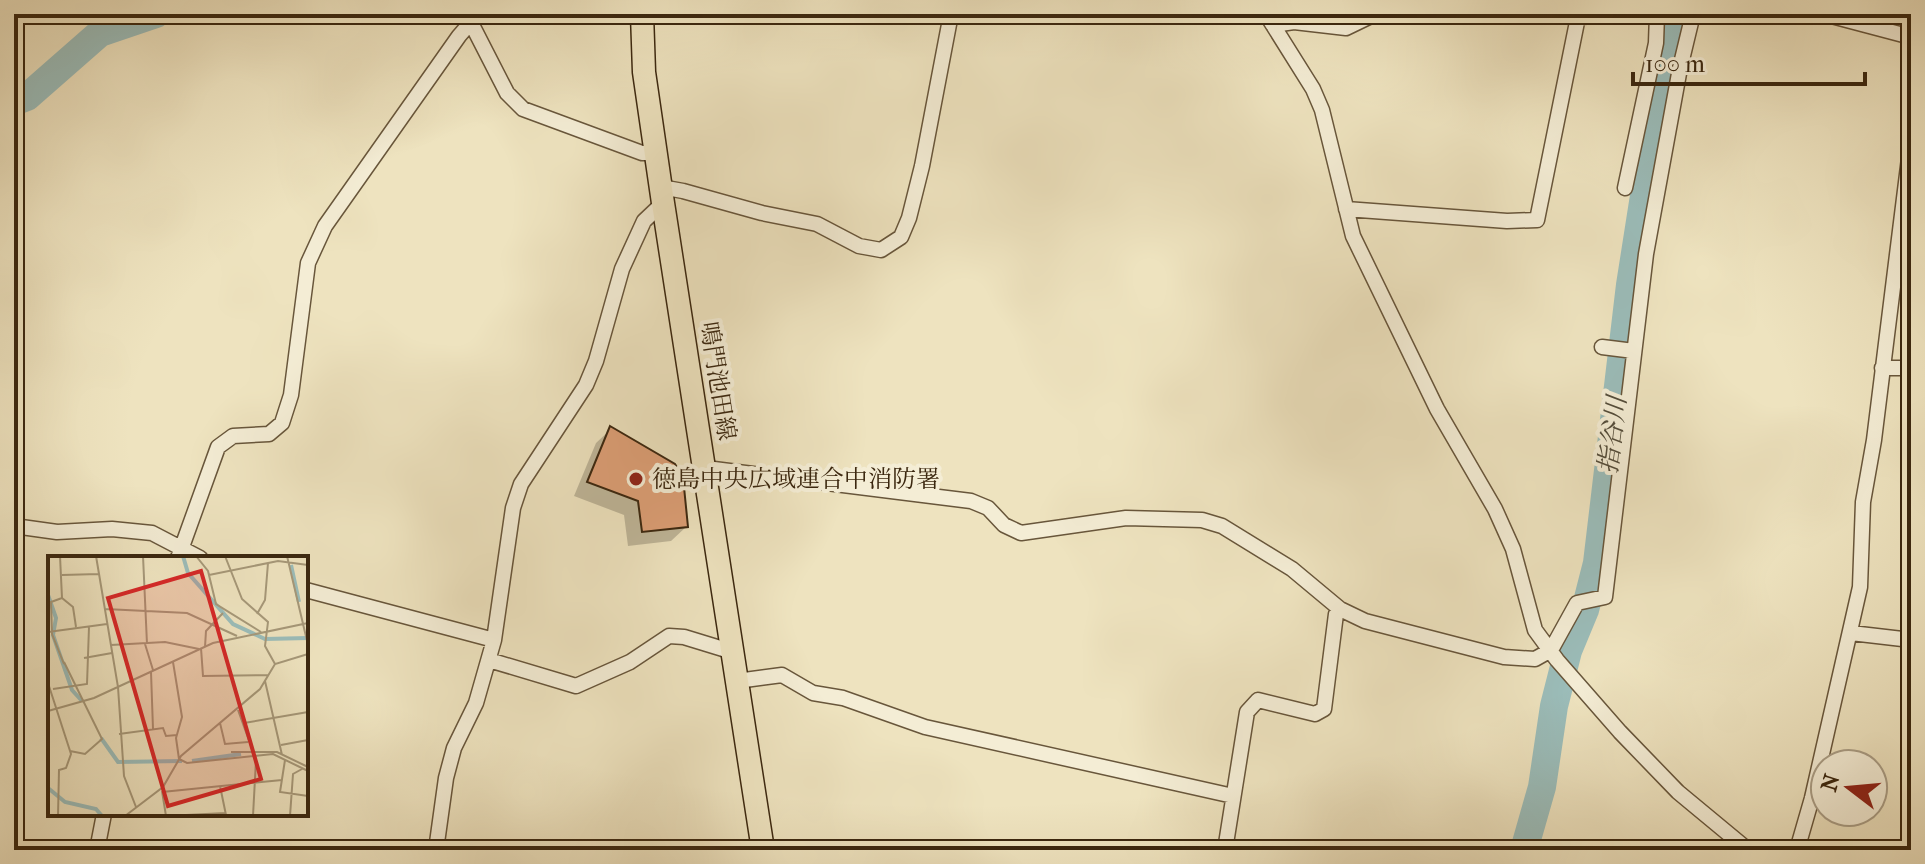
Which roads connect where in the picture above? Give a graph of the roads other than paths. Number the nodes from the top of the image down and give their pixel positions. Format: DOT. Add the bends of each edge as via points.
graph roads {
  1 [pos="642,14"];
  2 [pos="951,14"];
  3 [pos="1375,14"];
  4 [pos="1539,14"];
  5 [pos="1633,14"];
  6 [pos="1657,14"];
  7 [pos="1693,14"];
  8 [pos="1824,14"];
  9 [pos="472,16"];
  10 [pos="1578,17"];
  11 [pos="1270,19"];
  12 [pos="1911,37"];
  13 [pos="1911,142"];
  14 [pos="656,153"];
  15 [pos="1625,188"];
  16 [pos="662,195"];
  17 [pos="1346,209"];
  18 [pos="1605,348"];
  19 [pos="1632,350"];
  20 [pos="1882,368"];
  21 [pos="1911,368"];
  22 [pos="706,468"];
  23 [pos="14,526"];
  24 [pos="179,553"];
  25 [pos="308,591"];
  26 [pos="1340,609"];
  27 [pos="1851,633"];
  28 [pos="494,640"];
  29 [pos="1911,640"];
  30 [pos="733,652"];
  31 [pos="1554,655"];
  32 [pos="489,660"];
  33 [pos="737,681"];
  34 [pos="1233,796"];
  35 [pos="104,816"];
  36 [pos="97,850"];
  37 [pos="436,850"];
  38 [pos="763,850"];
  39 [pos="1225,850"];
  40 [pos="1748,850"];
  41 [pos="1797,850"];
  1 -- 14 [label="main road, 鳴門池田線"];
  2 -- 16 [label="street" via="909,218 901,237 881,250 859,246 817,224 683,191"];
  3 -- 11 [label="street" via="1346,28"];
  4 -- 10 [label="street"];
  5 -- 10 [label="street"];
  6 -- 15 [label="street" via="1656,43"];
  7 -- 19 [label="street"];
  8 -- 12 [label="street"];
  9 -- 14 [label="street" via="507,93 523,109 642,153"];
  9 -- 24 [label="street" via="325,226 308,263 291,395 282,423 269,434 233,436 218,447"];
  10 -- 17 [label="street" via="1537,220"];
  11 -- 17 [label="street" via="1322,110"];
  13 -- 20 [label="street"];
  14 -- 16 [label="main road, 鳴門池田線"];
  16 -- 22 [label="main road, 鳴門池田線"];
  16 -- 28 [label="street" via="622,269 586,385 521,484"];
  17 -- 31 [label="street" via="1353,236 1437,409 1495,509 1513,549 1535,630"];
  18 -- 19 [label="street"];
  19 -- 31 [label="street" via="1605,597 1577,603"];
  20 -- 21 [label="street"];
  20 -- 27 [label="street"];
  22 -- 26 [label="street" via="971,501 1021,533 1126,518 1202,520 1222,526 1292,569"];
  22 -- 30 [label="main road, 鳴門池田線"];
  23 -- 24 [label="street" via="152,533"];
  25 -- 28 [label="street"];
  26 -- 31 [label="street" via="1414,636 1504,657"];
  26 -- 34 [label="street" via="1324,709 1315,714 1258,700 1247,712"];
  27 -- 29 [label="street"];
  27 -- 41 [label="street"];
  28 -- 32 [label="street"];
  30 -- 32 [label="street" via="669,636 630,662 576,686"];
  30 -- 33 [label="main road, 鳴門池田線"];
  31 -- 40 [label="street" via="1678,792"];
  32 -- 37 [label="street" via="454,748"];
  33 -- 34 [label="street" via="782,675 813,693 925,727"];
  33 -- 38 [label="main road, 鳴門池田線"];
  34 -- 39 [label="street"];
  35 -- 36 [label="street"];
}
